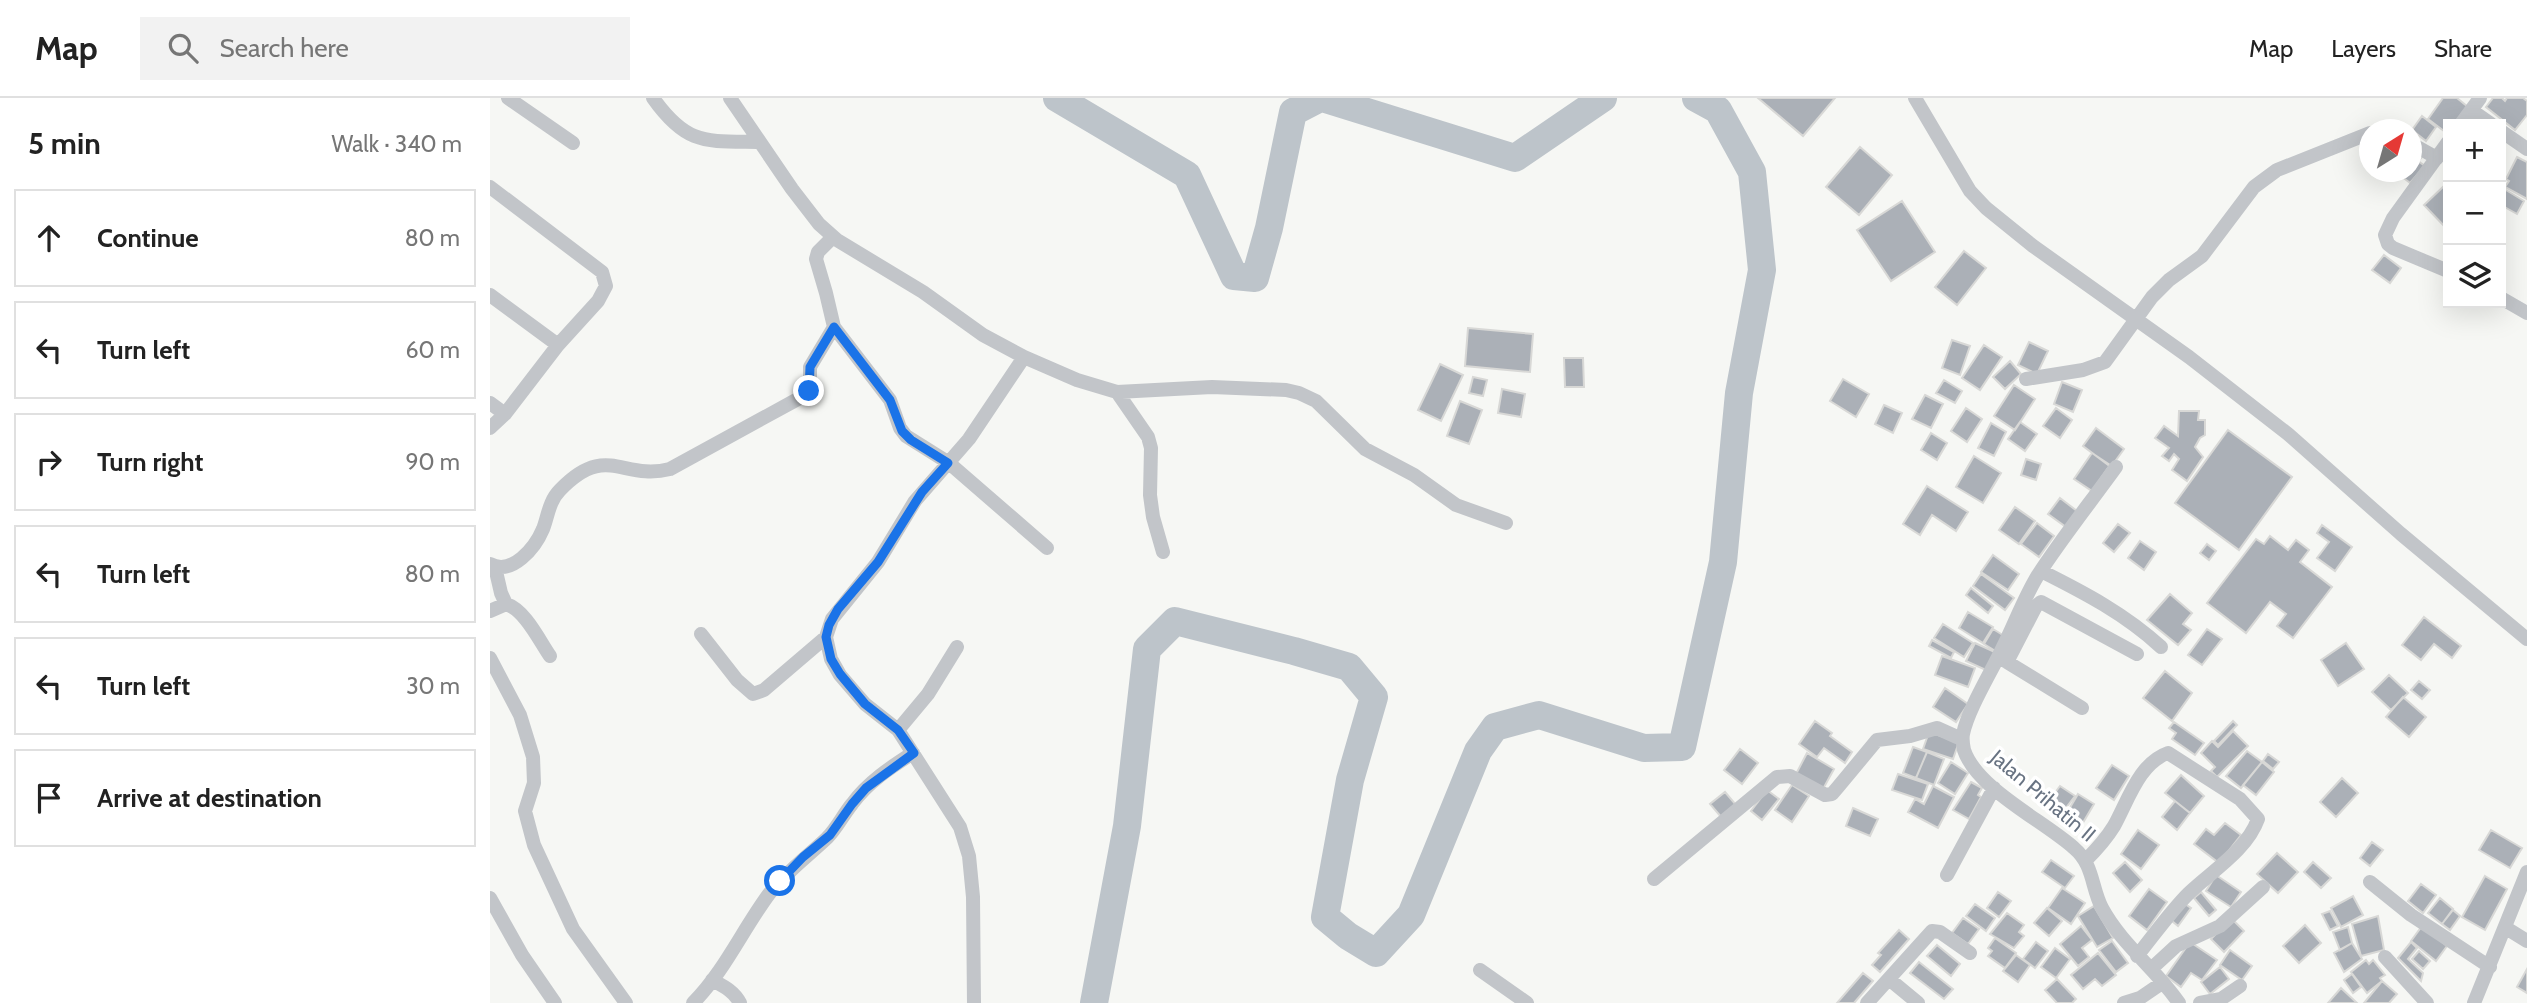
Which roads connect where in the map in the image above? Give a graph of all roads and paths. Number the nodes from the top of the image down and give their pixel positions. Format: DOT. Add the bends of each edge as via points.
graph roads {
  1 [pos="508,98"];
  2 [pos="653,98"];
  3 [pos="730,98"];
  4 [pos="1915,98"];
  5 [pos="2480,98"];
  6 [pos="2471,110"];
  7 [pos="2465,119"];
  8 [pos="2484,119"];
  9 [pos="2506,134"];
  10 [pos="2359,137"];
  11 [pos="760,142"];
  12 [pos="573,143"];
  13 [pos="2443,149"];
  14 [pos="2527,149"];
  15 [pos="2422,150"];
  16 [pos="2437,158"];
  17 [pos="490,187"];
  18 [pos="833,237"];
  19 [pos="2443,269"];
  20 [pos="490,295"];
  21 [pos="2506,301"];
  22 [pos="2527,313"];
  23 [pos="2142,323"];
  24 [pos="834,327"];
  25 [pos="558,345"];
  26 [pos="1024,357"];
  27 [pos="2026,379"];
  28 [pos="1117,393"];
  29 [pos="490,403"];
  30 [pos="505,414"];
  31 [pos="490,428"];
  32 [pos="948,463"];
  33 [pos="2116,467"];
  34 [pos="1506,523"];
  35 [pos="1047,548"];
  36 [pos="1163,552"];
  37 [pos="493,566"];
  38 [pos="2041,571"];
  39 [pos="506,604"];
  40 [pos="490,611"];
  41 [pos="701,634"];
  42 [pos="826,637"];
  43 [pos="2527,639"];
  44 [pos="957,647"];
  45 [pos="2161,647"];
  46 [pos="2137,654"];
  47 [pos="550,656"];
  48 [pos="490,658"];
  49 [pos="2003,660"];
  50 [pos="2081,708"];
  51 [pos="898,730"];
  52 [pos="1963,734"];
  53 [pos="914,753"];
  54 [pos="1994,788"];
  55 [pos="2086,860"];
  56 [pos="2527,872"];
  57 [pos="1947,875"];
  58 [pos="1654,879"];
  59 [pos="2370,882"];
  60 [pos="2263,887"];
  61 [pos="490,898"];
  62 [pos="2506,928"];
  63 [pos="2527,941"];
  64 [pos="1970,953"];
  65 [pos="2137,956"];
  66 [pos="2385,957"];
  67 [pos="2490,967"];
  68 [pos="2151,969"];
  69 [pos="1480,970"];
  70 [pos="1889,978"];
  71 [pos="712,981"];
  72 [pos="2162,983"];
  73 [pos="2241,986"];
  74 [pos="555,1003"];
  75 [pos="626,1003"];
  76 [pos="693,1003"];
  77 [pos="740,1003"];
  78 [pos="974,1003"];
  79 [pos="1527,1003"];
  80 [pos="1867,1003"];
  81 [pos="1918,1003"];
  82 [pos="2124,1003"];
  83 [pos="2179,1003"];
  84 [pos="2200,1003"];
  85 [pos="2427,1003"];
  86 [pos="2474,1003"];
  1 -- 12 [label="street"];
  2 -- 11 [label="street" via="668,118 699,139"];
  3 -- 11 [label="street"];
  4 -- 23 [label="street" via="1978,201"];
  5 -- 6 [label="street"];
  6 -- 7 [label="street"];
  6 -- 8 [label="street"];
  9 -- 14 [label="street"];
  10 -- 23 [label="street" via="2264,178 2210,248 2161,287"];
  11 -- 18 [label="street" via="811,216"];
  13 -- 16 [label="street"];
  15 -- 16 [label="street"];
  16 -- 19 [label="street" via="2385,235 2393,248"];
  17 -- 25 [label="street" via="602,272 606,286 598,301"];
  18 -- 24 [label="street" via="816,259"];
  18 -- 26 [label="street"];
  20 -- 25 [label="street"];
  21 -- 22 [label="street"];
  23 -- 27 [label="street" via="2105,362"];
  23 -- 43 [label="street" via="2288,434"];
  24 -- 32 [label="street" via="890,400 902,431"];
  24 -- 37 [label="street" via="810,367 805,397 670,470 652,472 604,464 586,469 555,495 541,533 528,551 512,565"];
  25 -- 30 [label="street"];
  26 -- 28 [label="street"];
  26 -- 32 [label="street"];
  28 -- 34 [label="street" via="1212,387 1299,393 1316,401 1365,449 1414,475 1456,505"];
  28 -- 36 [label="street" via="1148,437 1153,517"];
  29 -- 30 [label="street"];
  30 -- 31 [label="street"];
  32 -- 35 [label="street"];
  32 -- 42 [label="street" via="922,492 878,562 838,609"];
  33 -- 38 [label="street"];
  37 -- 39 [label="street"];
  38 -- 45 [label="street" via="2113,609"];
  38 -- 49 [label="street"];
  39 -- 40 [label="street"];
  39 -- 47 [label="street" via="522,616"];
  41 -- 42 [label="street" via="753,694 764,690"];
  42 -- 51 [label="street" via="831,659 848,685"];
  44 -- 51 [label="street" via="929,694"];
  46 -- 49 [label="street" via="2041,602"];
  48 -- 75 [label="street" via="520,715 533,757 535,776 525,817 534,845 573,929"];
  49 -- 50 [label="street"];
  49 -- 52 [label="street"];
  51 -- 53 [label="street"];
  52 -- 54 [label="street, Jalan Prihatin II" via="1964,752"];
  52 -- 58 [label="street" via="1957,737 1933,729 1877,740 1832,794 1825,795 1790,776 1777,777"];
  53 -- 71 [label="street" via="866,788 830,835 780,881"];
  53 -- 78 [label="street" via="955,817 966,846 975,924"];
  54 -- 55 [label="street, Jalan Prihatin II"];
  54 -- 57 [label="street"];
  55 -- 65 [label="street, Jalan Prihatin II" via="2101,907"];
  55 -- 65 [label="street" via="2114,826 2148,765 2168,753 2240,799 2258,819 2229,858 2189,893"];
  56 -- 62 [label="street"];
  59 -- 67 [label="street"];
  60 -- 68 [label="street" via="2220,926 2176,946"];
  61 -- 74 [label="street"];
  62 -- 63 [label="street"];
  62 -- 67 [label="street"];
  64 -- 70 [label="street" via="1935,930"];
  65 -- 68 [label="street, Jalan Prihatin II"];
  66 -- 85 [label="street"];
  67 -- 86 [label="street"];
  68 -- 72 [label="street, Jalan Prihatin II"];
  69 -- 79 [label="street"];
  70 -- 80 [label="street"];
  70 -- 81 [label="street"];
  71 -- 76 [label="street"];
  71 -- 77 [label="street"];
  72 -- 82 [label="street"];
  72 -- 83 [label="street, Jalan Prihatin II"];
  73 -- 84 [label="street" via="2221,999"];
}
